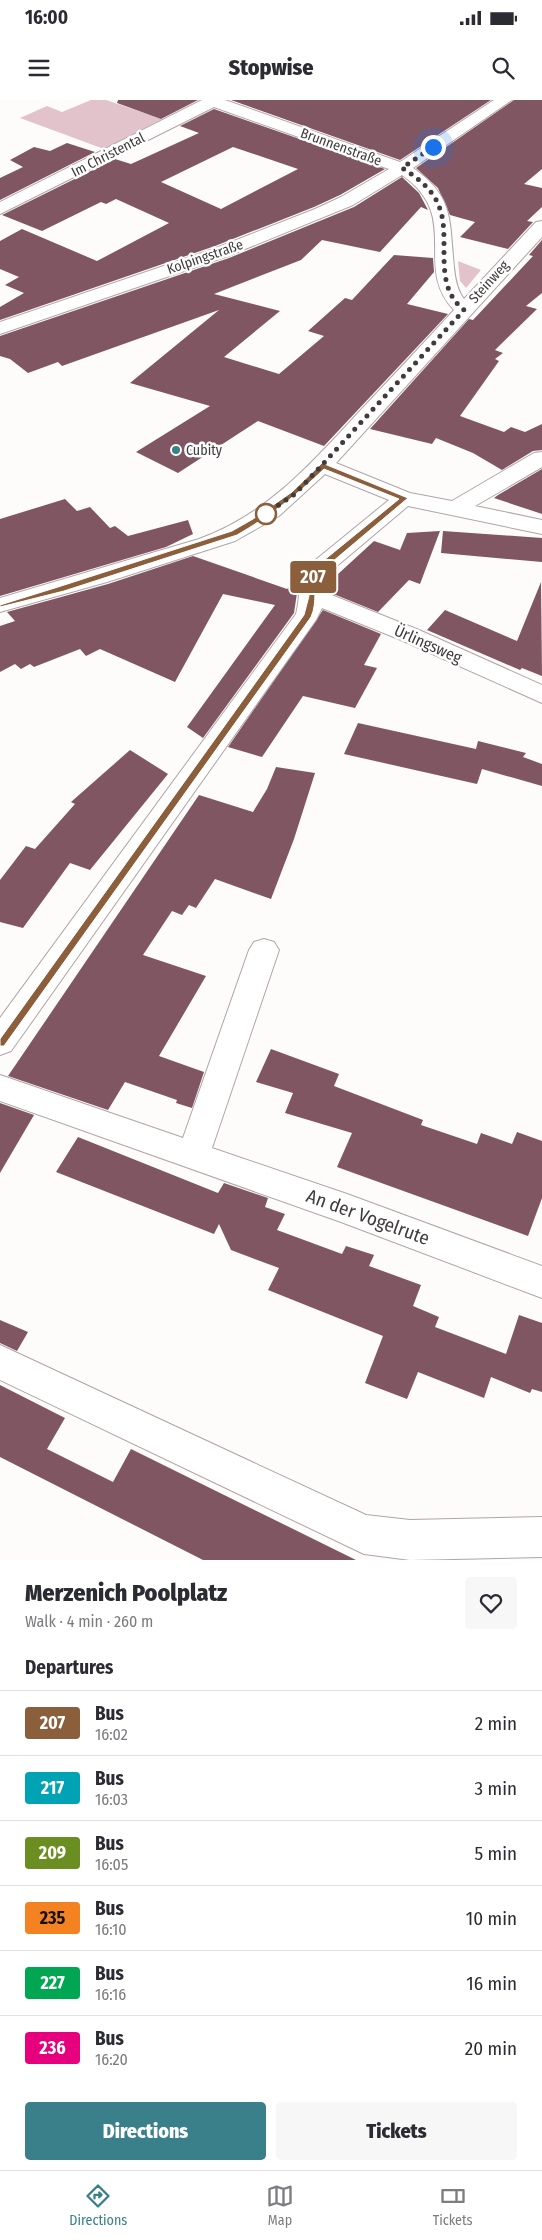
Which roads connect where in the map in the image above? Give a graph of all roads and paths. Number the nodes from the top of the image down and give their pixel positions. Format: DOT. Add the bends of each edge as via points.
graph roads {
  1 [pos="212,100"];
  2 [pos="504,100"];
  3 [pos="402,168"];
  4 [pos="0,209"];
  5 [pos="542,226"];
  6 [pos="464,310"];
  7 [pos="0,328"];
  8 [pos="542,458"];
  9 [pos="322,465"];
  10 [pos="404,498"];
  11 [pos="455,509"];
  12 [pos="542,527"];
  13 [pos="313,596"];
  14 [pos="0,605"];
  15 [pos="542,695"];
  16 [pos="264,950"];
  17 [pos="0,1042"];
  18 [pos="0,1088"];
  19 [pos="193,1155"];
  20 [pos="542,1282"];
  21 [pos="0,1362"];
  22 [pos="542,1537"];
  1 -- 3 [label="street, Brunnenstraße"];
  1 -- 4 [label="street, Im Christental"];
  2 -- 3 [label="street, Kolpingstraße"];
  3 -- 6 [label="street, Brunnenstraße" via="422,183 440,209 442,254 450,296"];
  3 -- 7 [label="street, Kolpingstraße" via="347,201 282,230"];
  5 -- 6 [label="street, Steinweg"];
  6 -- 9 [label="street, Steinweg"];
  8 -- 11 [label="street"];
  9 -- 10 [label="street"];
  9 -- 14 [label="street, Steinweg" via="295,494 235,533 61,589"];
  10 -- 11 [label="street"];
  10 -- 13 [label="street" via="315,572 311,580"];
  11 -- 12 [label="street"];
  13 -- 15 [label="street, Ürlingsweg" via="410,635"];
  13 -- 17 [label="street" via="308,615"];
  16 -- 19 [label="street"];
  18 -- 19 [label="street, An der Vogelrute"];
  19 -- 20 [label="street, An der Vogelrute"];
  21 -- 22 [label="street" via="364,1534 410,1540"];
}
